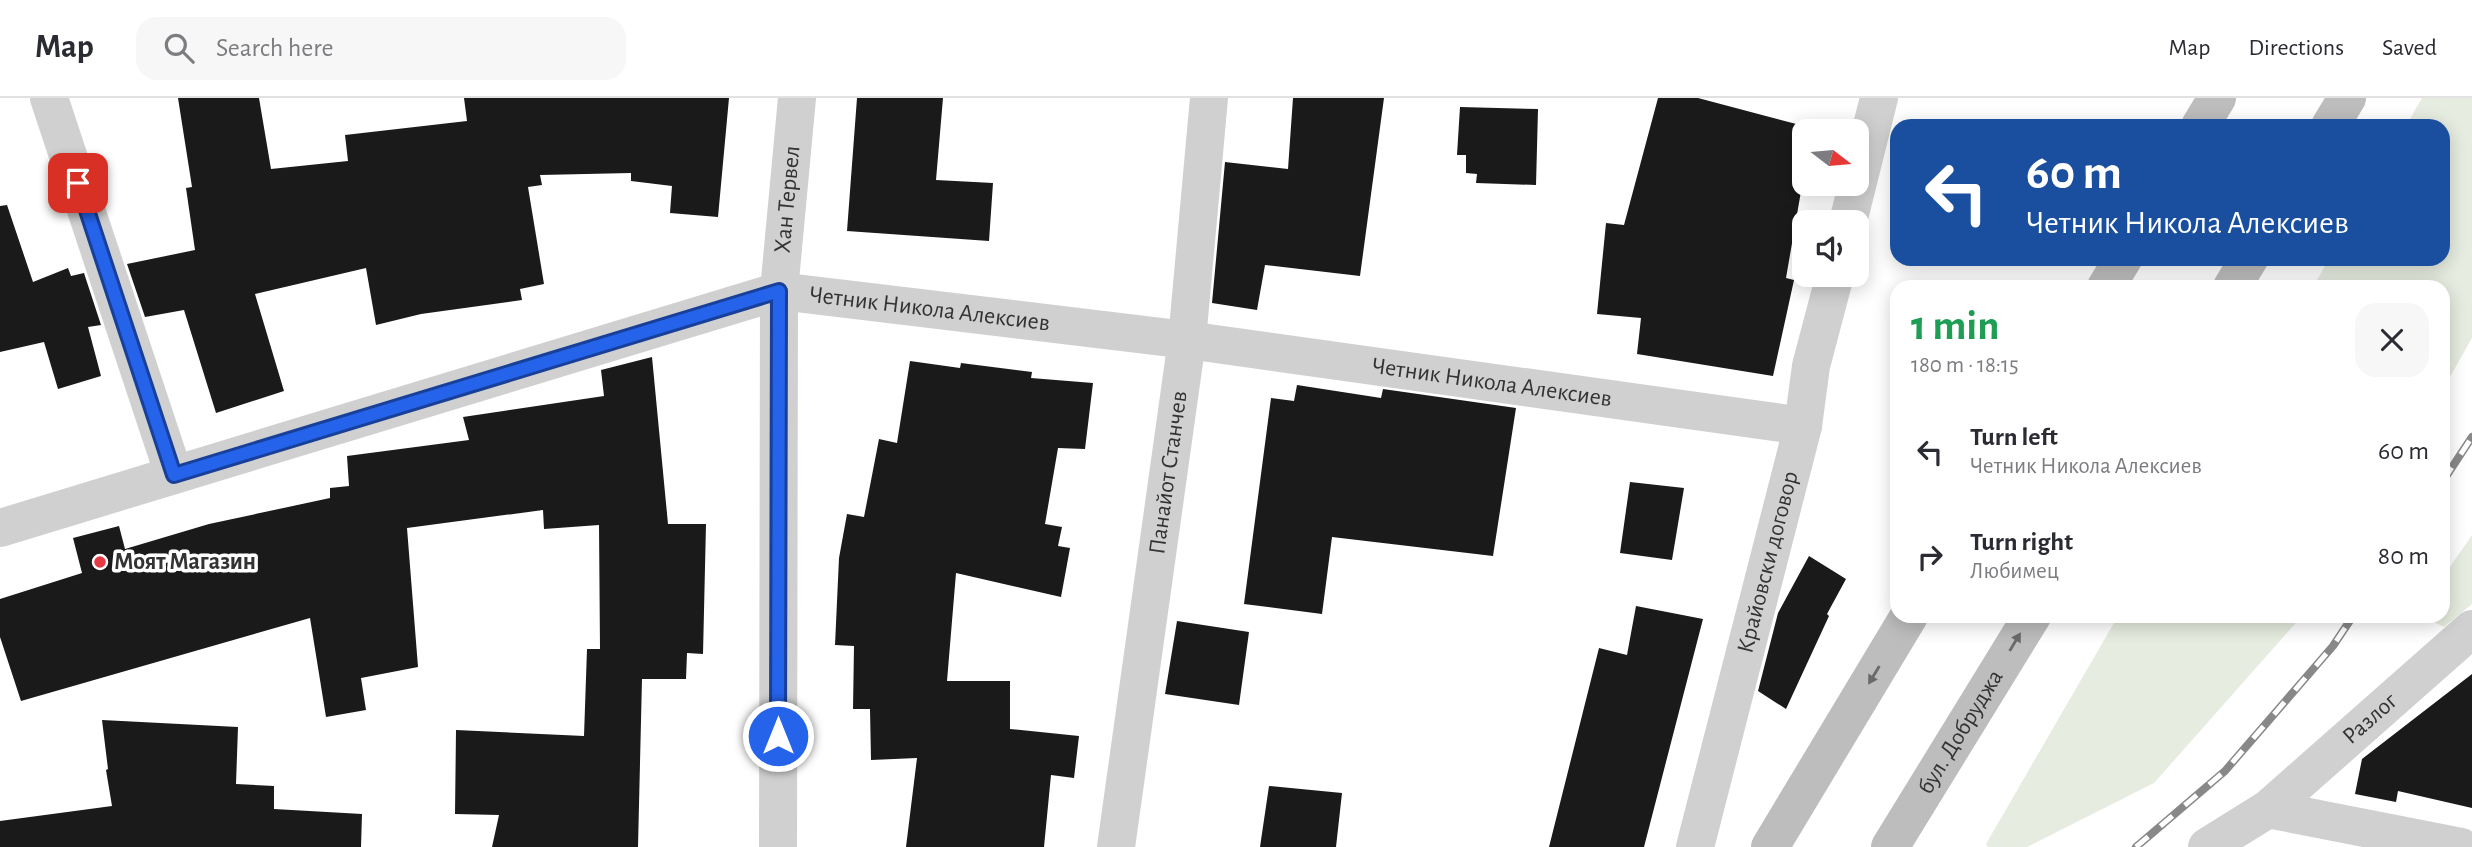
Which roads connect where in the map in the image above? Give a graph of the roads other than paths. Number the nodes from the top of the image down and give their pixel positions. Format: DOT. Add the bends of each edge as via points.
graph roads {
  1 [pos="49,98"];
  2 [pos="797,98"];
  3 [pos="1209,98"];
  4 [pos="1879,98"];
  5 [pos="2217,98"];
  6 [pos="2347,98"];
  7 [pos="2204,119"];
  8 [pos="2334,119"];
  9 [pos="1851,210"];
  10 [pos="1832,287"];
  11 [pos="779,291"];
  12 [pos="1187,340"];
  13 [pos="1803,426"];
  14 [pos="174,475"];
  15 [pos="0,528"];
  16 [pos="1905,623"];
  17 [pos="2028,623"];
  18 [pos="2472,629"];
  19 [pos="2268,809"];
  20 [pos="778,847"];
  21 [pos="1116,847"];
  22 [pos="1695,847"];
  23 [pos="1770,847"];
  24 [pos="1890,847"];
  25 [pos="2208,847"];
  26 [pos="2461,847"];
  1 -- 14 [label="street"];
  2 -- 11 [label="street, Хан Тервел"];
  3 -- 12 [label="street, Панайот Станчев"];
  4 -- 9 [label="street"];
  5 -- 7 [label="main road"];
  6 -- 8 [label="main road"];
  10 -- 13 [label="street, Крайовски договор" via="1811,366"];
  11 -- 12 [label="street, Четник Никола Алексиев"];
  11 -- 14 [label="street, Четник Никола Алексиев"];
  11 -- 20 [label="street, Хан Тервел"];
  12 -- 13 [label="street, Четник Никола Алексиев"];
  12 -- 21 [label="street, Панайот Станчев"];
  13 -- 22 [label="street, Крайовски договор"];
  14 -- 15 [label="street, Четник Никола Алексиев"];
  16 -- 23 [label="main road, one-way"];
  24 -- 17 [label="main road, бул. Добруджа, one-way"];
  18 -- 19 [label="street, Разлог"];
  19 -- 25 [label="street, Разлог"];
  19 -- 26 [label="street"];
}
